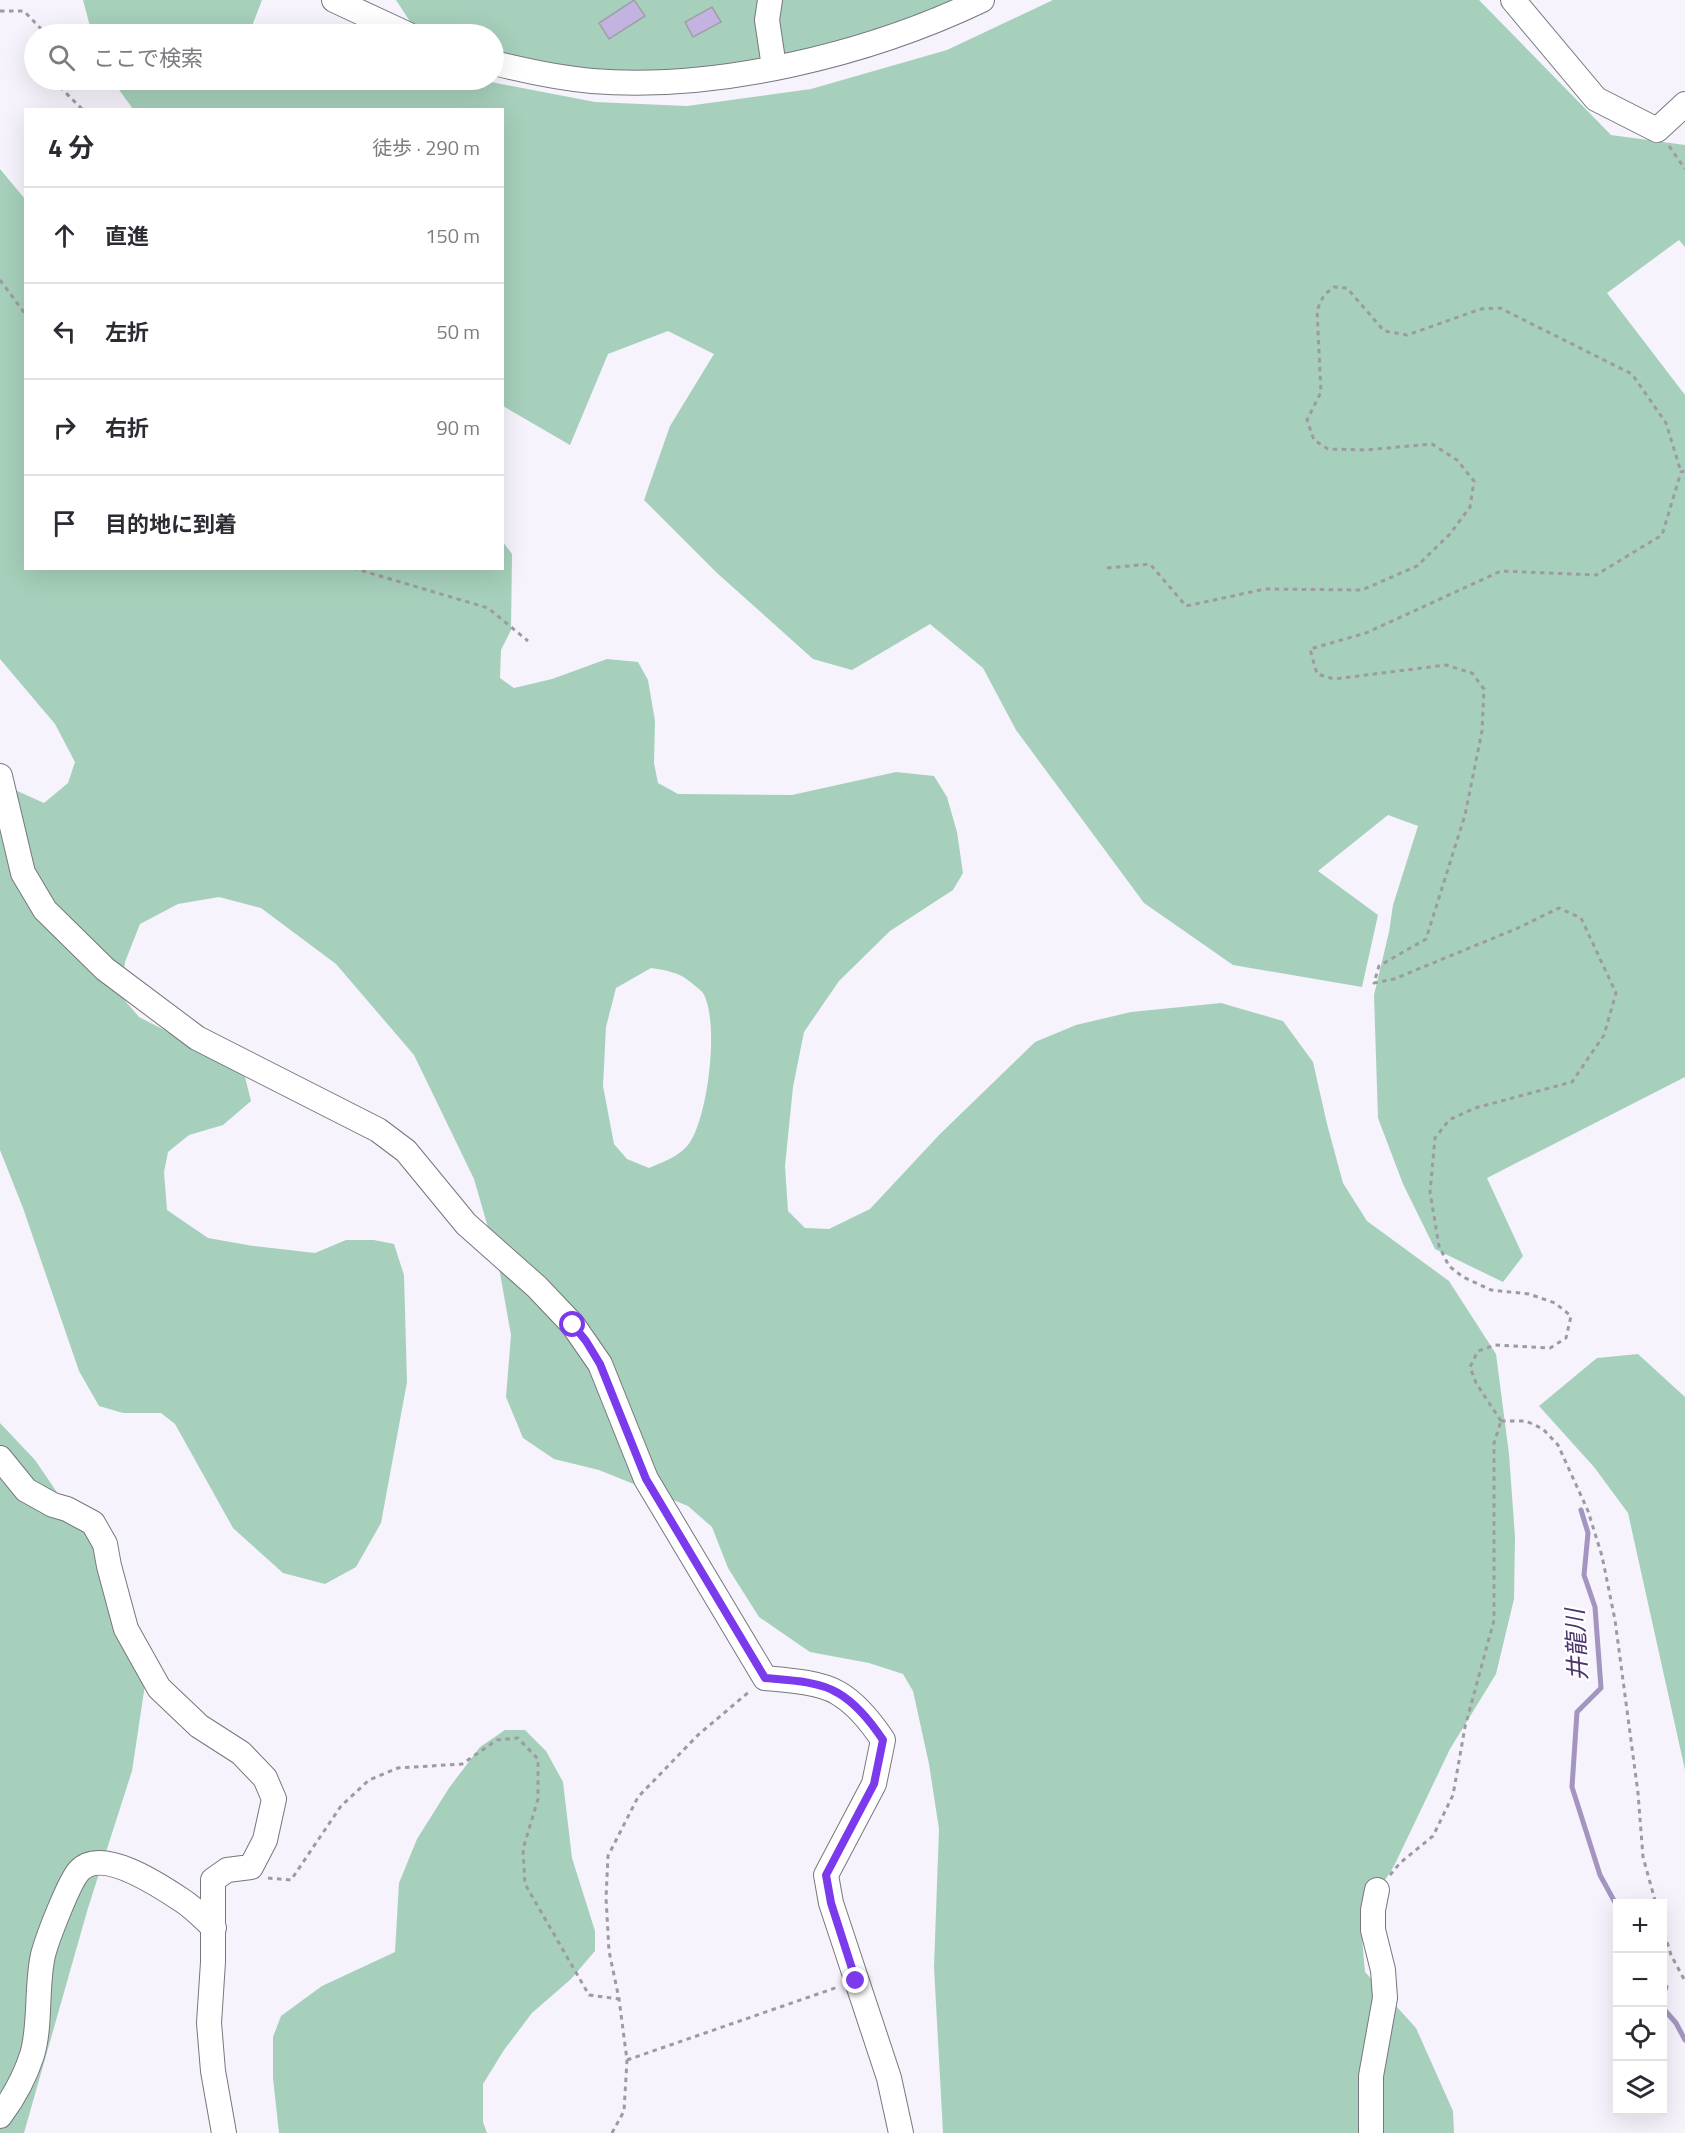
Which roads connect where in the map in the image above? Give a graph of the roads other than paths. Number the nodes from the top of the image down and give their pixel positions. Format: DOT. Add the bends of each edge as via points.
graph roads {
  1 [pos="334,0"];
  2 [pos="770,0"];
  3 [pos="982,0"];
  4 [pos="1513,0"];
  5 [pos="386,24"];
  6 [pos="504,65"];
  7 [pos="774,67"];
  8 [pos="1685,104"];
  9 [pos="0,776"];
  10 [pos="0,1458"];
  11 [pos="1377,1890"];
  12 [pos="214,1928"];
  13 [pos="0,2116"];
  14 [pos="224,2133"];
  15 [pos="901,2133"];
  16 [pos="1371,2133"];
  1 -- 5 [label="street"];
  2 -- 7 [label="street" via="767,20"];
  3 -- 7 [label="street" via="861,48"];
  4 -- 8 [label="street" via="1596,99 1657,130"];
  6 -- 7 [label="street" via="592,81 646,82 718,77"];
  9 -- 15 [label="street" via="23,873 45,910 105,969 197,1038 378,1130 406,1151 466,1224 537,1287 586,1341 600,1364 646,1479 765,1678 803,1682 838,1692 870,1720 883,1740 874,1784 826,1875 831,1903 889,2078"];
  10 -- 12 [label="street" via="26,1490 93,1523 105,1544 126,1629 159,1688 199,1726 241,1753 265,1778 274,1799 265,1840 251,1867 227,1870 213,1880"];
  11 -- 16 [label="street" via="1373,1930 1385,1998 1371,2076"];
  12 -- 13 [label="street" via="184,1901 127,1868 99,1863 80,1870 43,1955 33,2054 15,2095"];
  12 -- 14 [label="street" via="208,2023"];
}
